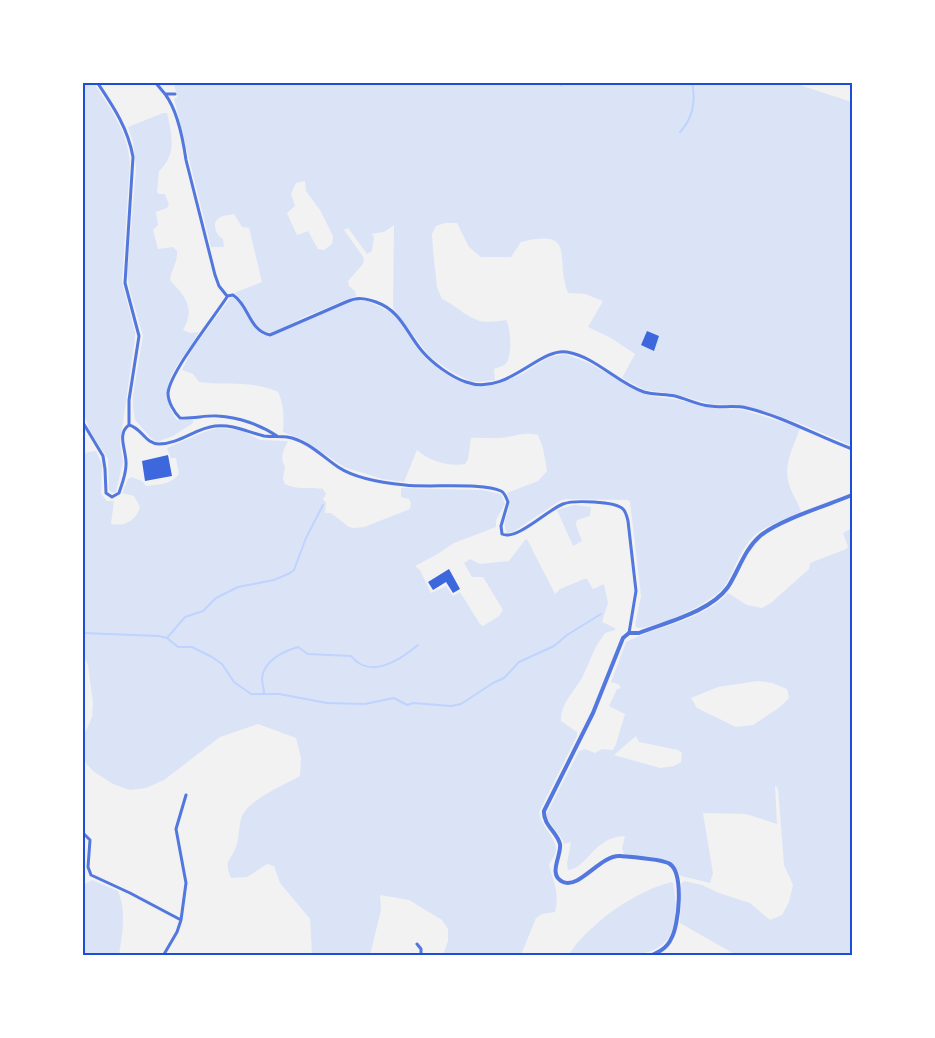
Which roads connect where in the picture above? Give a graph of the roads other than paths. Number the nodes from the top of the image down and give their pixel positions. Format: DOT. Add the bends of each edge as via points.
graph roads {
  1 [pos="97,82"];
  2 [pos="155,82"];
  3 [pos="847,82"];
  4 [pos="852,84"];
  5 [pos="165,94"];
  6 [pos="175,94"];
  7 [pos="227,296"];
  8 [pos="82,420"];
  9 [pos="129,425"];
  10 [pos="279,437"];
  11 [pos="852,449"];
  12 [pos="852,495"];
  13 [pos="629,633"];
  14 [pos="186,795"];
  15 [pos="82,832"];
  16 [pos="180,921"];
  17 [pos="417,944"];
  18 [pos="163,956"];
  19 [pos="421,956"];
  20 [pos="650,956"];
  1 -- 9 [label="street" via="124,124 133,157 125,283 140,336 129,400"];
  2 -- 5 [label="street"];
  3 -- 4 [label="street"];
  5 -- 6 [label="street"];
  5 -- 7 [label="street" via="171,101 215,275"];
  7 -- 10 [label="street" via="173,380 168,393 171,403 180,418 219,416 240,420"];
  7 -- 11 [label="street" via="239,299 255,326 270,335 352,299 364,298 394,312 428,357 464,382 499,382 554,354 569,352 647,393 712,407 746,408 800,425"];
  8 -- 9 [label="street" via="103,456 106,493 112,497 119,493 125,471 122,436"];
  9 -- 10 [label="street" via="157,444 216,426 236,426"];
  10 -- 13 [label="street" via="296,440 339,468 368,478 411,486 466,486 503,492 508,502 501,526 505,535 514,535 567,503 622,507 628,521 636,591"];
  12 -- 13 [label="street" via="761,536 722,594 706,606 639,633"];
  13 -- 20 [label="street" via="623,638 593,713 544,816 559,841 555,870 562,882 577,880 617,856 665,862 674,869 677,926 666,946"];
  14 -- 16 [label="street" via="176,829 186,883"];
  15 -- 16 [label="street" via="90,840 91,875"];
  16 -- 18 [label="street"];
  17 -- 19 [label="street"];
}
